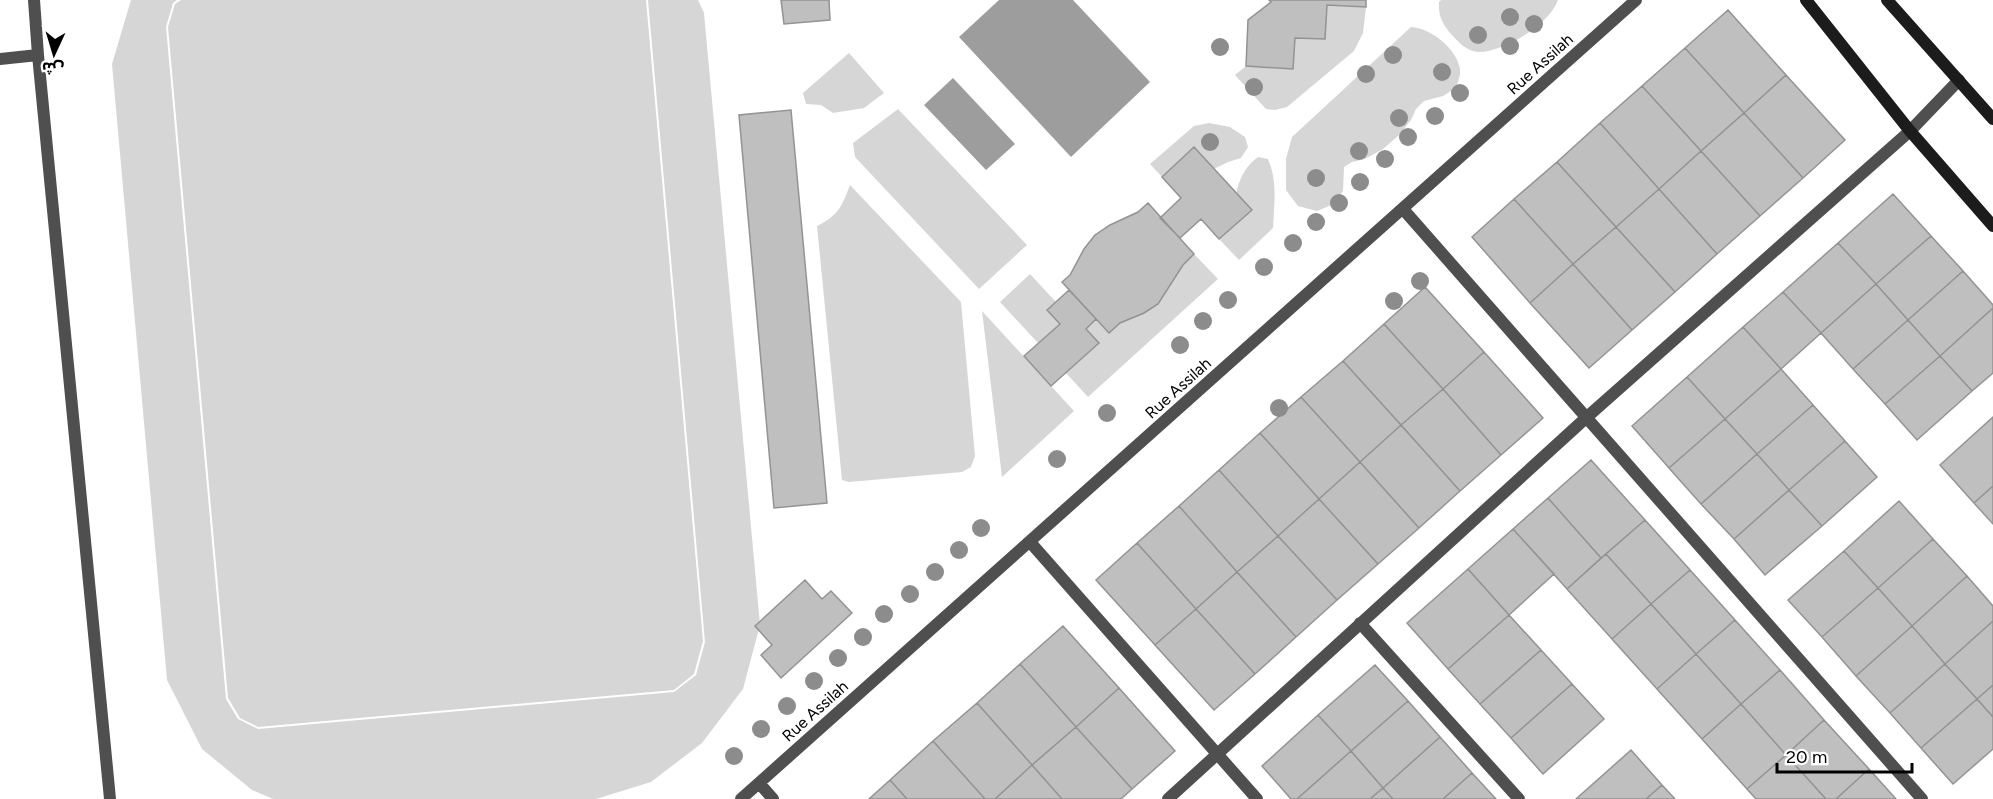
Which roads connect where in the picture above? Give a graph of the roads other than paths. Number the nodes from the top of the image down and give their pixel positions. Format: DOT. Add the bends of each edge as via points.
graph roads {
  1 [pos="34,0"];
  2 [pos="1636,0"];
  3 [pos="1806,0"];
  4 [pos="1887,0"];
  5 [pos="38,55"];
  6 [pos="0,59"];
  7 [pos="1959,80"];
  8 [pos="1993,119"];
  9 [pos="1910,131"];
  10 [pos="1403,209"];
  11 [pos="1993,226"];
  12 [pos="1587,417"];
  13 [pos="1030,542"];
  14 [pos="1360,623"];
  15 [pos="1217,754"];
  16 [pos="759,783"];
  17 [pos="110,799"];
  18 [pos="741,799"];
  19 [pos="773,799"];
  20 [pos="1168,799"];
  21 [pos="1257,799"];
  22 [pos="1519,799"];
  23 [pos="1922,799"];
  1 -- 5 [label="street"];
  2 -- 10 [label="street, Rue Assilah"];
  3 -- 9 [label="main road"];
  4 -- 7 [label="main road"];
  5 -- 6 [label="street"];
  5 -- 17 [label="street"];
  7 -- 8 [label="main road"];
  7 -- 9 [label="street"];
  9 -- 11 [label="main road"];
  9 -- 12 [label="street"];
  10 -- 12 [label="street"];
  10 -- 13 [label="street, Rue Assilah"];
  12 -- 14 [label="street"];
  12 -- 23 [label="street"];
  13 -- 15 [label="street"];
  13 -- 16 [label="street, Rue Assilah"];
  14 -- 15 [label="street"];
  14 -- 22 [label="street"];
  15 -- 20 [label="street"];
  15 -- 21 [label="street"];
  16 -- 18 [label="street, Rue Assilah"];
  16 -- 19 [label="street"];
}
